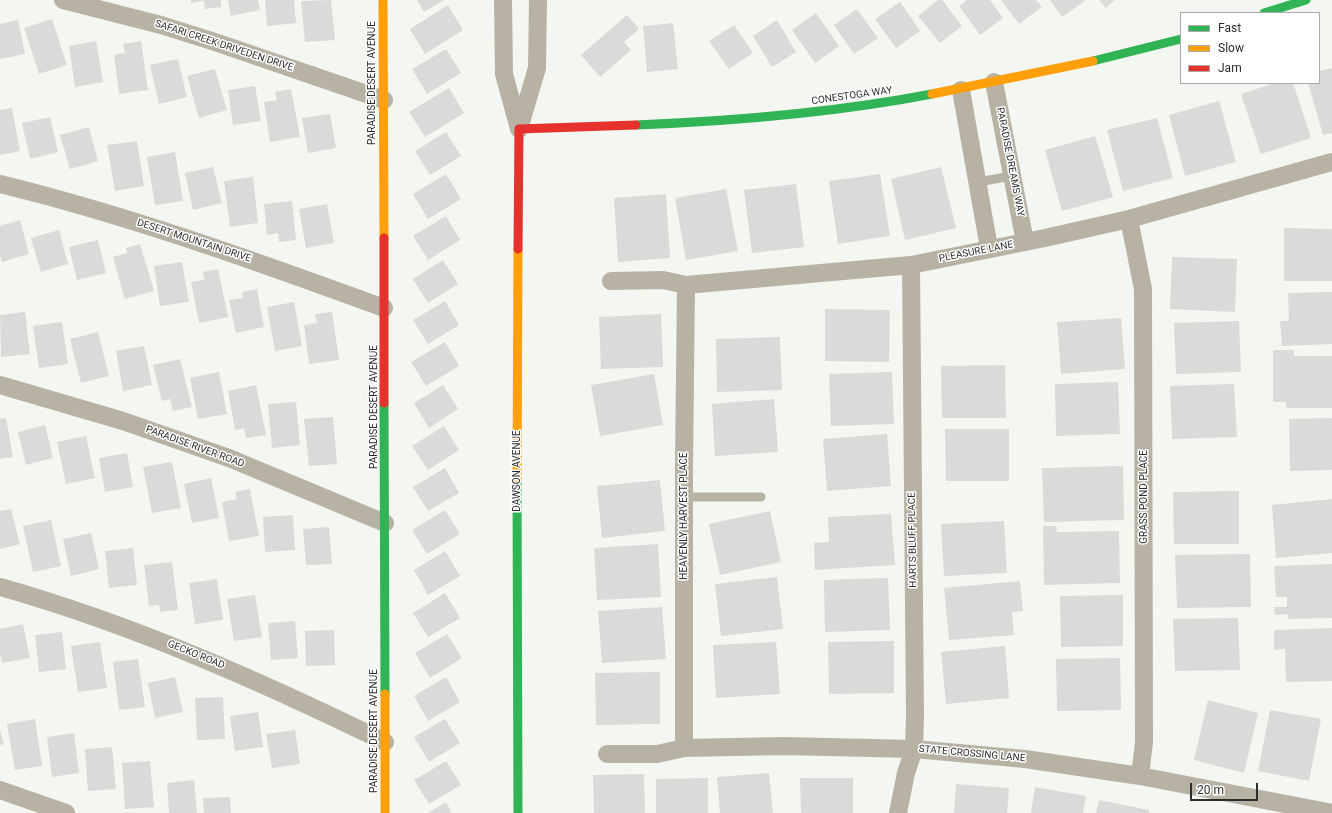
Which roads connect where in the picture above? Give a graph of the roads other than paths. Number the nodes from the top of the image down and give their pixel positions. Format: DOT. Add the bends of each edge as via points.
graph roads {
  1 [pos="63,0"];
  2 [pos="383,0"];
  3 [pos="503,0"];
  4 [pos="538,0"];
  5 [pos="1306,0"];
  6 [pos="1267,12"];
  7 [pos="1180,39"];
  8 [pos="994,82"];
  9 [pos="961,90"];
  10 [pos="384,100"];
  11 [pos="519,129"];
  12 [pos="1332,162"];
  13 [pos="1012,176"];
  14 [pos="978,182"];
  15 [pos="0,184"];
  16 [pos="1129,219"];
  17 [pos="1025,242"];
  18 [pos="989,248"];
  19 [pos="911,265"];
  20 [pos="610,281"];
  21 [pos="686,285"];
  22 [pos="384,308"];
  23 [pos="0,385"];
  24 [pos="684,497"];
  25 [pos="761,497"];
  26 [pos="385,523"];
  27 [pos="0,587"];
  28 [pos="385,742"];
  29 [pos="684,748"];
  30 [pos="914,749"];
  31 [pos="607,754"];
  32 [pos="1140,776"];
  33 [pos="0,790"];
  34 [pos="66,813"];
  35 [pos="385,813"];
  36 [pos="518,813"];
  37 [pos="898,813"];
  38 [pos="1332,813"];
  1 -- 10 [label="street, SAFARI CREEK DRIVEDEN DRIVE" via="161,25"];
  2 -- 10 [label="street, PARADISE DESERT AVENUE"];
  3 -- 11 [label="street, DAWSON AVENUE" via="504,74"];
  4 -- 11 [label="street, DAWSON AVENUE" via="537,68"];
  5 -- 6 [label="street"];
  7 -- 8 [label="street, CONESTOGA WAY"];
  8 -- 9 [label="street, CONESTOGA WAY"];
  8 -- 13 [label="street, PARADISE DREAMS WAY"];
  9 -- 11 [label="street, CONESTOGA WAY" via="857,107 767,117 652,126"];
  9 -- 14 [label="street"];
  10 -- 22 [label="street, PARADISE DESERT AVENUE"];
  11 -- 36 [label="street, DAWSON AVENUE"];
  12 -- 16 [label="street, PLEASURE LANE"];
  13 -- 14 [label="lane"];
  13 -- 17 [label="street, PARADISE DREAMS WAY"];
  14 -- 18 [label="street"];
  15 -- 22 [label="street, DESERT MOUNTAIN DRIVE" via="146,225 247,258"];
  16 -- 17 [label="street, PLEASURE LANE"];
  16 -- 32 [label="street, GRASS POND PLACE" via="1143,289 1144,742"];
  17 -- 18 [label="street, PLEASURE LANE"];
  18 -- 19 [label="street, PLEASURE LANE"];
  19 -- 21 [label="street, PLEASURE LANE"];
  19 -- 30 [label="street, HARTS BLUFF PLACE"];
  20 -- 21 [label="street, PLEASURE LANE" via="663,280"];
  21 -- 24 [label="street, HEAVENLY HARVEST PLACE"];
  22 -- 26 [label="street, PARADISE DESERT AVENUE"];
  23 -- 26 [label="street, PARADISE RIVER ROAD" via="123,421 229,458"];
  24 -- 25 [label="lane"];
  24 -- 29 [label="street, HEAVENLY HARVEST PLACE"];
  26 -- 28 [label="street, PARADISE DESERT AVENUE"];
  27 -- 28 [label="street, GECKO ROAD" via="117,624 189,652"];
  28 -- 35 [label="street, PARADISE DESERT AVENUE"];
  29 -- 30 [label="street, STATE CROSSING LANE" via="784,746"];
  29 -- 31 [label="street, STATE CROSSING LANE" via="657,754"];
  30 -- 32 [label="street, STATE CROSSING LANE" via="1025,759"];
  30 -- 37 [label="street, HARTS BLUFF PLACE"];
  32 -- 38 [label="street, STATE CROSSING LANE"];
  33 -- 34 [label="street"];
}
